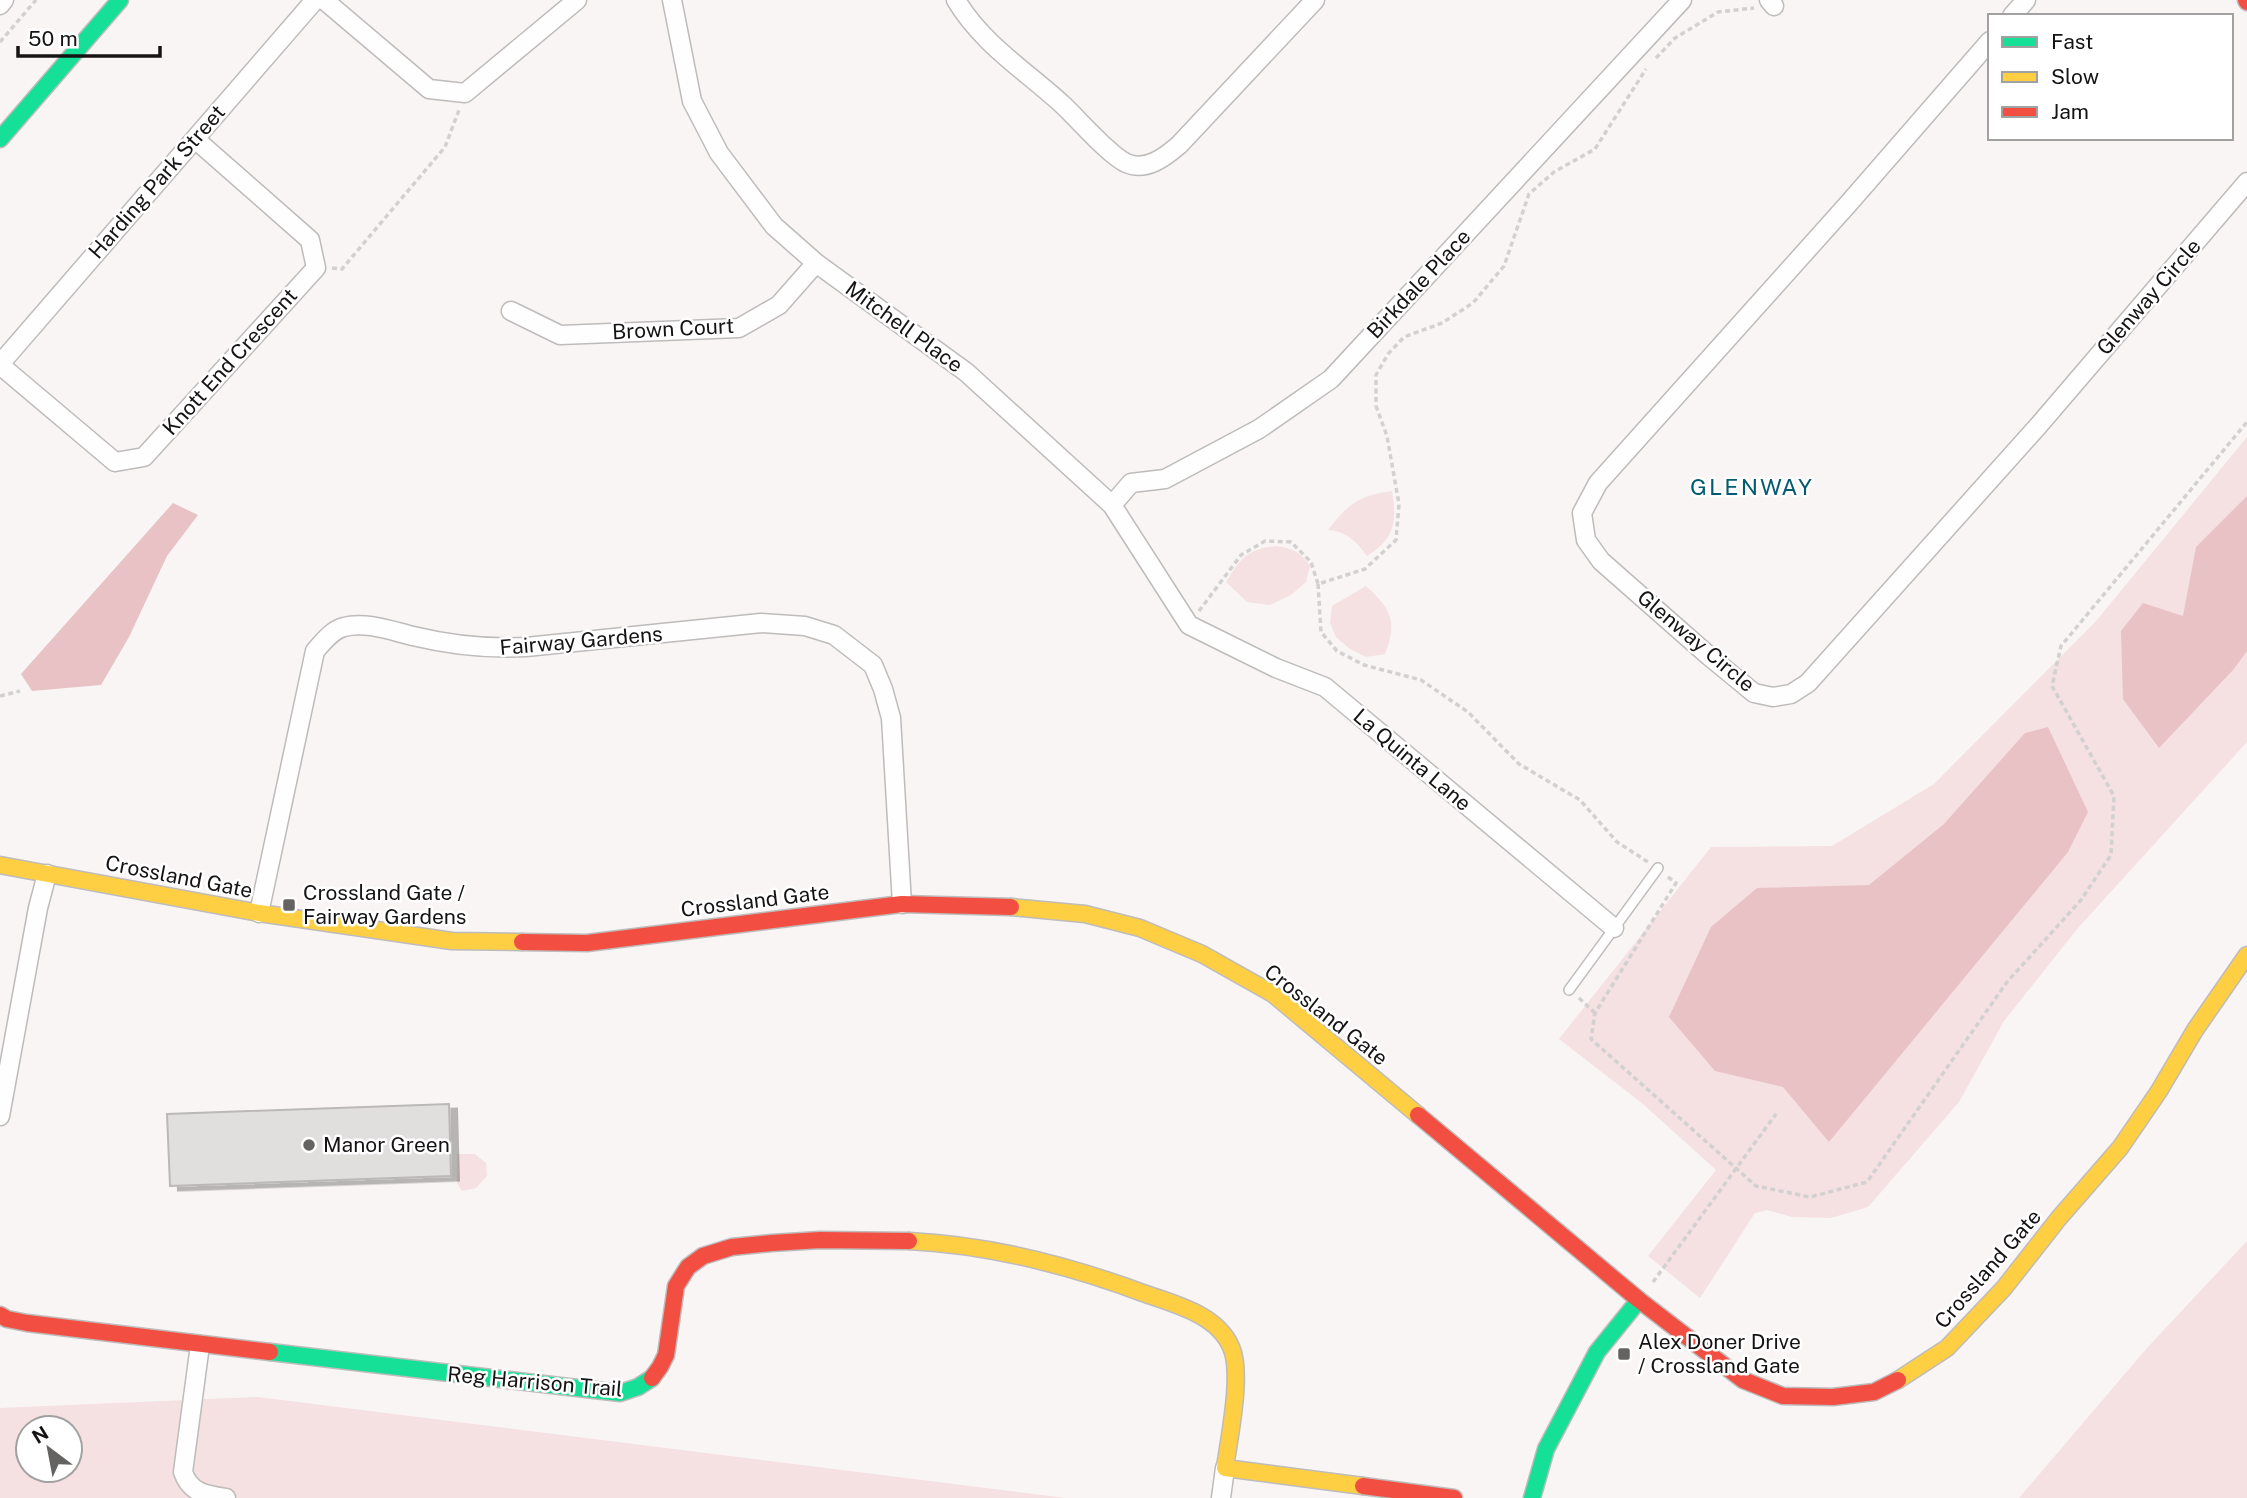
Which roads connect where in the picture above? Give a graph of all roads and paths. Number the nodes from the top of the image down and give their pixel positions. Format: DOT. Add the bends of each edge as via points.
graph roads {
  1 [pos="4,0"];
  2 [pos="36,0"];
  3 [pos="120,0"];
  4 [pos="315,0"];
  5 [pos="324,0"];
  6 [pos="577,0"];
  7 [pos="672,0"];
  8 [pos="956,0"];
  9 [pos="1315,0"];
  10 [pos="1682,0"];
  11 [pos="2026,0"];
  12 [pos="1771,3"];
  13 [pos="0,5"];
  14 [pos="2014,14"];
  15 [pos="0,42"];
  16 [pos="1988,43"];
  17 [pos="465,93"];
  18 [pos="0,139"];
  19 [pos="195,139"];
  20 [pos="2247,182"];
  21 [pos="816,263"];
  22 [pos="316,268"];
  23 [pos="511,311"];
  24 [pos="0,364"];
  25 [pos="2247,422"];
  26 [pos="1112,505"];
  27 [pos="1318,584"];
  28 [pos="1189,625"];
  29 [pos="20,691"];
  30 [pos="0,696"];
  31 [pos="0,865"];
  32 [pos="1658,868"];
  33 [pos="47,874"];
  34 [pos="902,904"];
  35 [pos="259,913"];
  36 [pos="1614,928"];
  37 [pos="2247,955"];
  38 [pos="1569,990"];
  39 [pos="1595,1013"];
  40 [pos="1776,1114"];
  41 [pos="0,1116"];
  42 [pos="1737,1167"];
  43 [pos="1639,1300"];
  44 [pos="0,1315"];
  45 [pos="200,1345"];
  46 [pos="1225,1468"];
  47 [pos="226,1498"];
  48 [pos="1221,1498"];
  49 [pos="1454,1498"];
  50 [pos="1532,1498"];
  1 -- 13 [label="street"];
  2 -- 15 [label="path"];
  3 -- 18 [label="street"];
  4 -- 19 [label="street, Harding Park Street"];
  5 -- 17 [label="street" via="429,89"];
  6 -- 17 [label="street"];
  7 -- 21 [label="street, Mitchell Place" via="692,101 719,153 774,226"];
  8 -- 9 [label="street" via="1001,53 1101,143 1127,163 1145,166 1179,145"];
  10 -- 26 [label="street, Birkdale Place" via="1331,379 1259,429 1165,479 1131,483"];
  11 -- 14 [label="street"];
  12 -- 27 [label="path" via="1718,12 1675,38 1644,70 1595,149 1554,172 1529,194 1504,266 1474,303 1442,323 1404,337 1388,354 1376,375 1376,406 1387,436 1399,504 1396,540 1365,569"];
  16 -- 20 [label="street, Glenway Circle" via="1598,483 1583,513 1586,540 1601,561 1754,693 1791,694 1808,683 2039,425"];
  17 -- 22 [label="path" via="445,147 342,269"];
  19 -- 22 [label="street" via="310,240"];
  19 -- 24 [label="street, Harding Park Street"];
  21 -- 23 [label="street, Brown Court" via="779,305 739,328 560,335"];
  21 -- 26 [label="street, Mitchell Place" via="966,372"];
  22 -- 24 [label="street, Knott End Crescent" via="144,457 115,463"];
  25 -- 42 [label="path" via="2061,646 2052,686 2114,796 2111,855 2081,900 2007,982 1867,1182 1810,1197 1756,1186"];
  26 -- 28 [label="street, Mitchell Place"];
  27 -- 28 [label="path" via="1311,562 1290,542 1265,541 1241,555"];
  27 -- 32 [label="path" via="1321,632 1337,651 1364,665 1421,680 1468,712 1519,764 1580,800 1617,842"];
  28 -- 36 [label="street, La Quinta Lane" via="1325,687"];
  29 -- 30 [label="path"];
  31 -- 33 [label="street, Crossland Gate"];
  32 -- 36 [label="lane"];
  32 -- 39 [label="path" via="1676,883"];
  33 -- 35 [label="street, Crossland Gate"];
  33 -- 41 [label="street"];
  34 -- 35 [label="street, Crossland Gate" via="587,943 452,941"];
  34 -- 35 [label="street, Fairway Gardens" via="891,718 873,666 834,635 806,626 761,623 490,649 412,636 383,626 344,627 315,651"];
  34 -- 43 [label="street, Crossland Gate" via="1085,914 1140,928 1202,954 1273,994"];
  36 -- 38 [label="lane"];
  37 -- 43 [label="street, Crossland Gate" via="2120,1148 2004,1287 1947,1348 1912,1372 1874,1392 1783,1396 1744,1380"];
  38 -- 39 [label="path"];
  39 -- 42 [label="path" via="1591,1039"];
  40 -- 42 [label="path"];
  42 -- 43 [label="path"];
  43 -- 50 [label="street" via="1597,1352 1546,1449"];
  44 -- 45 [label="street, Reg Harrison Trail" via="27,1323"];
  45 -- 46 [label="street, Reg Harrison Trail" via="620,1393 649,1383 658,1372 664,1361 678,1280 710,1253 838,1238 954,1245 1005,1252 1103,1279 1191,1312 1217,1328 1228,1339 1237,1365"];
  45 -- 47 [label="street" via="183,1472 198,1492"];
  46 -- 48 [label="street"];
  46 -- 49 [label="street"];
}
